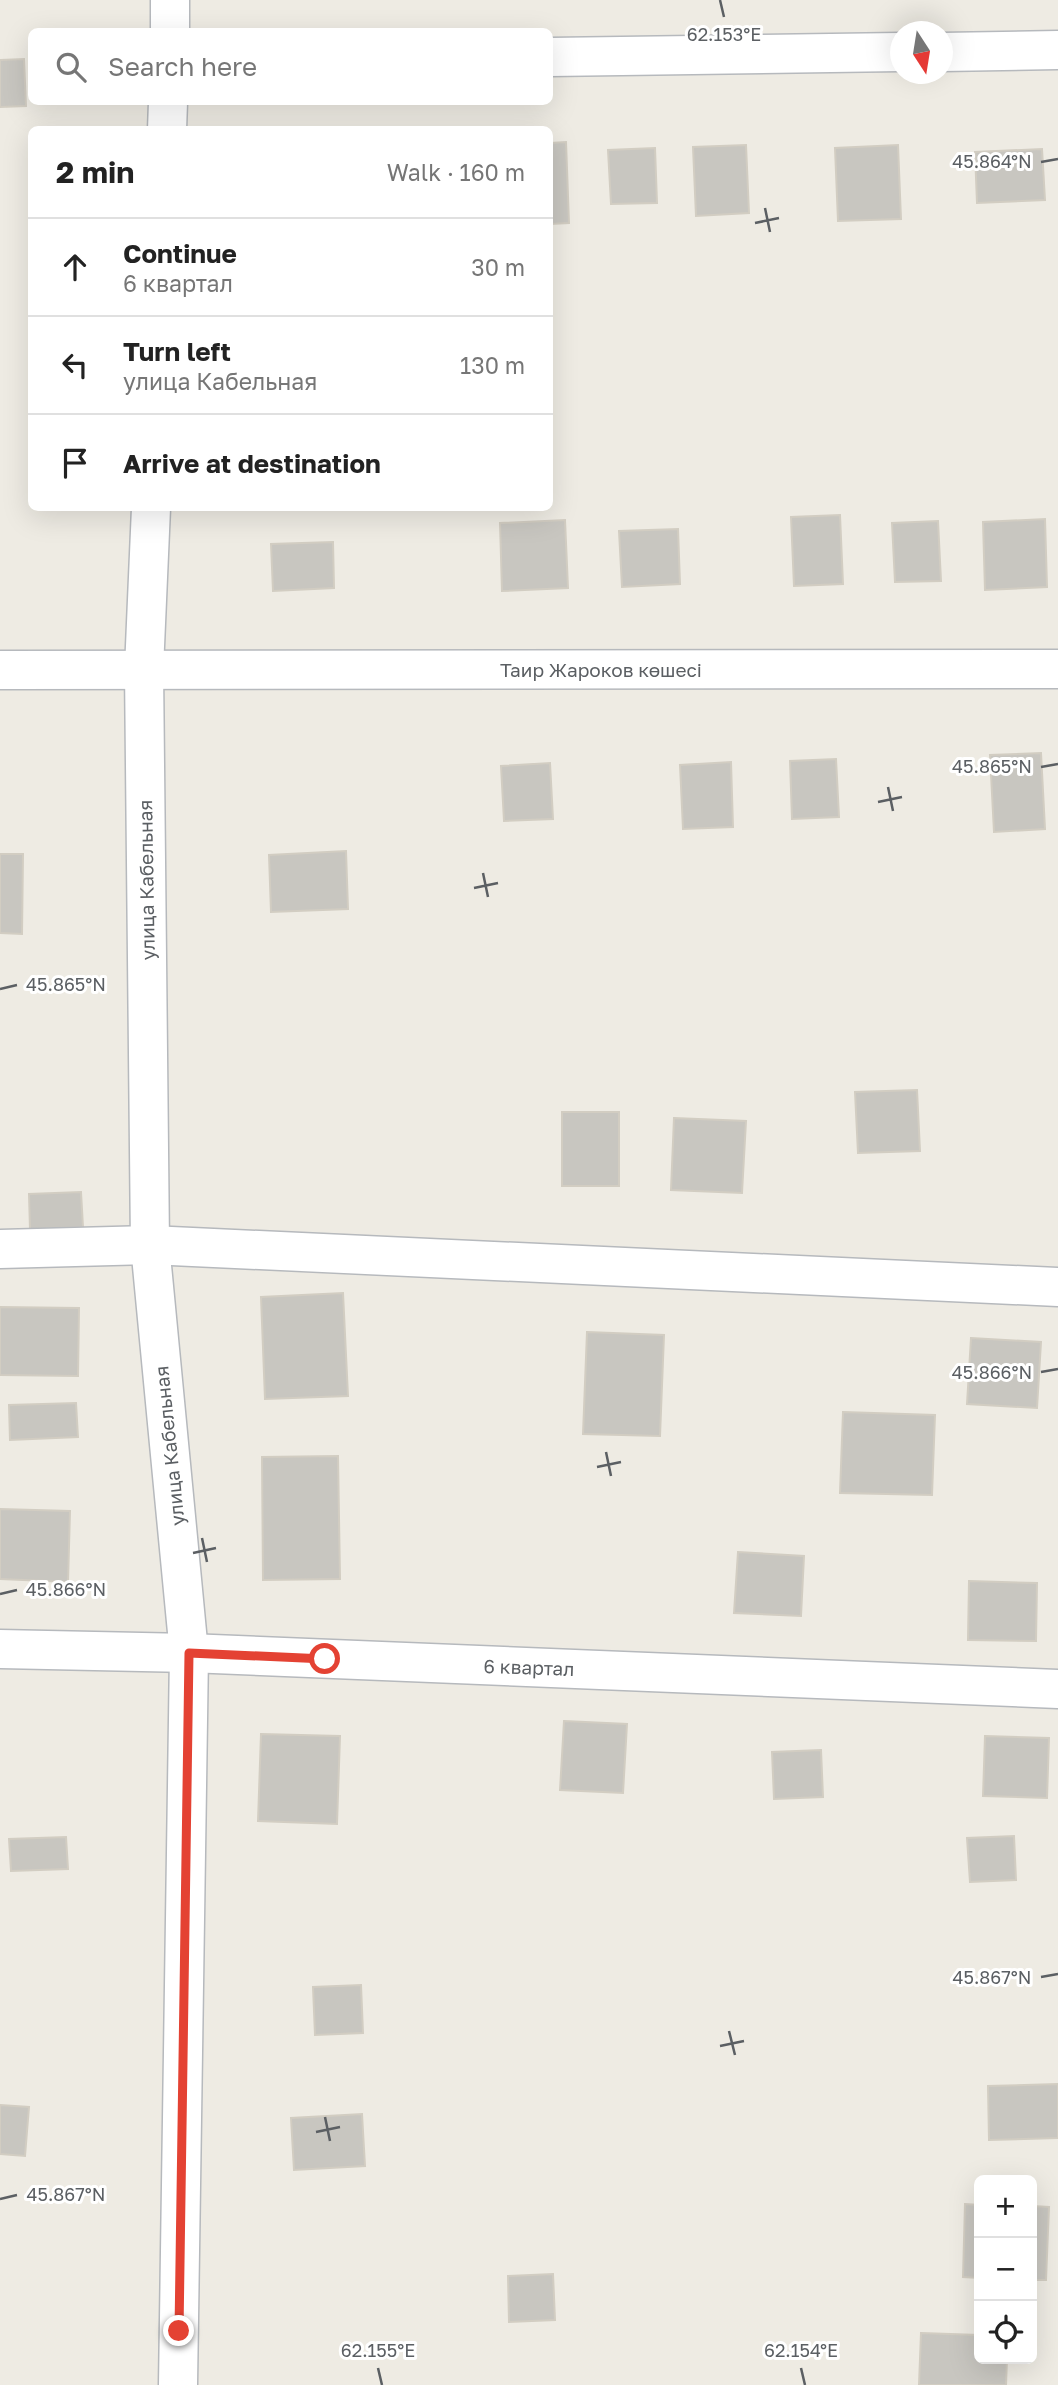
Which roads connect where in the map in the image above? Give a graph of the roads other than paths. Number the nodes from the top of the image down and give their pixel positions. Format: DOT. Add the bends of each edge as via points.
graph roads {
  1 [pos="170,0"];
  2 [pos="170,28"];
  3 [pos="1058,50"];
  4 [pos="890,52"];
  5 [pos="953,52"];
  6 [pos="553,57"];
  7 [pos="168,105"];
  8 [pos="167,126"];
  9 [pos="151,511"];
  10 [pos="144,669"];
  11 [pos="1058,669"];
  12 [pos="0,670"];
  13 [pos="150,1245"];
  14 [pos="0,1249"];
  15 [pos="1058,1287"];
  16 [pos="0,1649"];
  17 [pos="189,1653"];
  18 [pos="1058,1689"];
  19 [pos="178,2385"];
  1 -- 2 [label="street"];
  3 -- 5 [label="street"];
  4 -- 6 [label="street"];
  7 -- 8 [label="street"];
  9 -- 10 [label="street, улица Кабельная"];
  10 -- 11 [label="street, Таир Жароков көшесі"];
  10 -- 12 [label="street, Таир Жароков көшесі"];
  10 -- 13 [label="street, улица Кабельная"];
  13 -- 14 [label="street"];
  13 -- 15 [label="street"];
  13 -- 17 [label="street, улица Кабельная"];
  16 -- 17 [label="street, 6 квартал"];
  17 -- 18 [label="street, 6 квартал"];
  17 -- 19 [label="street, улица Кабельная"];
}
